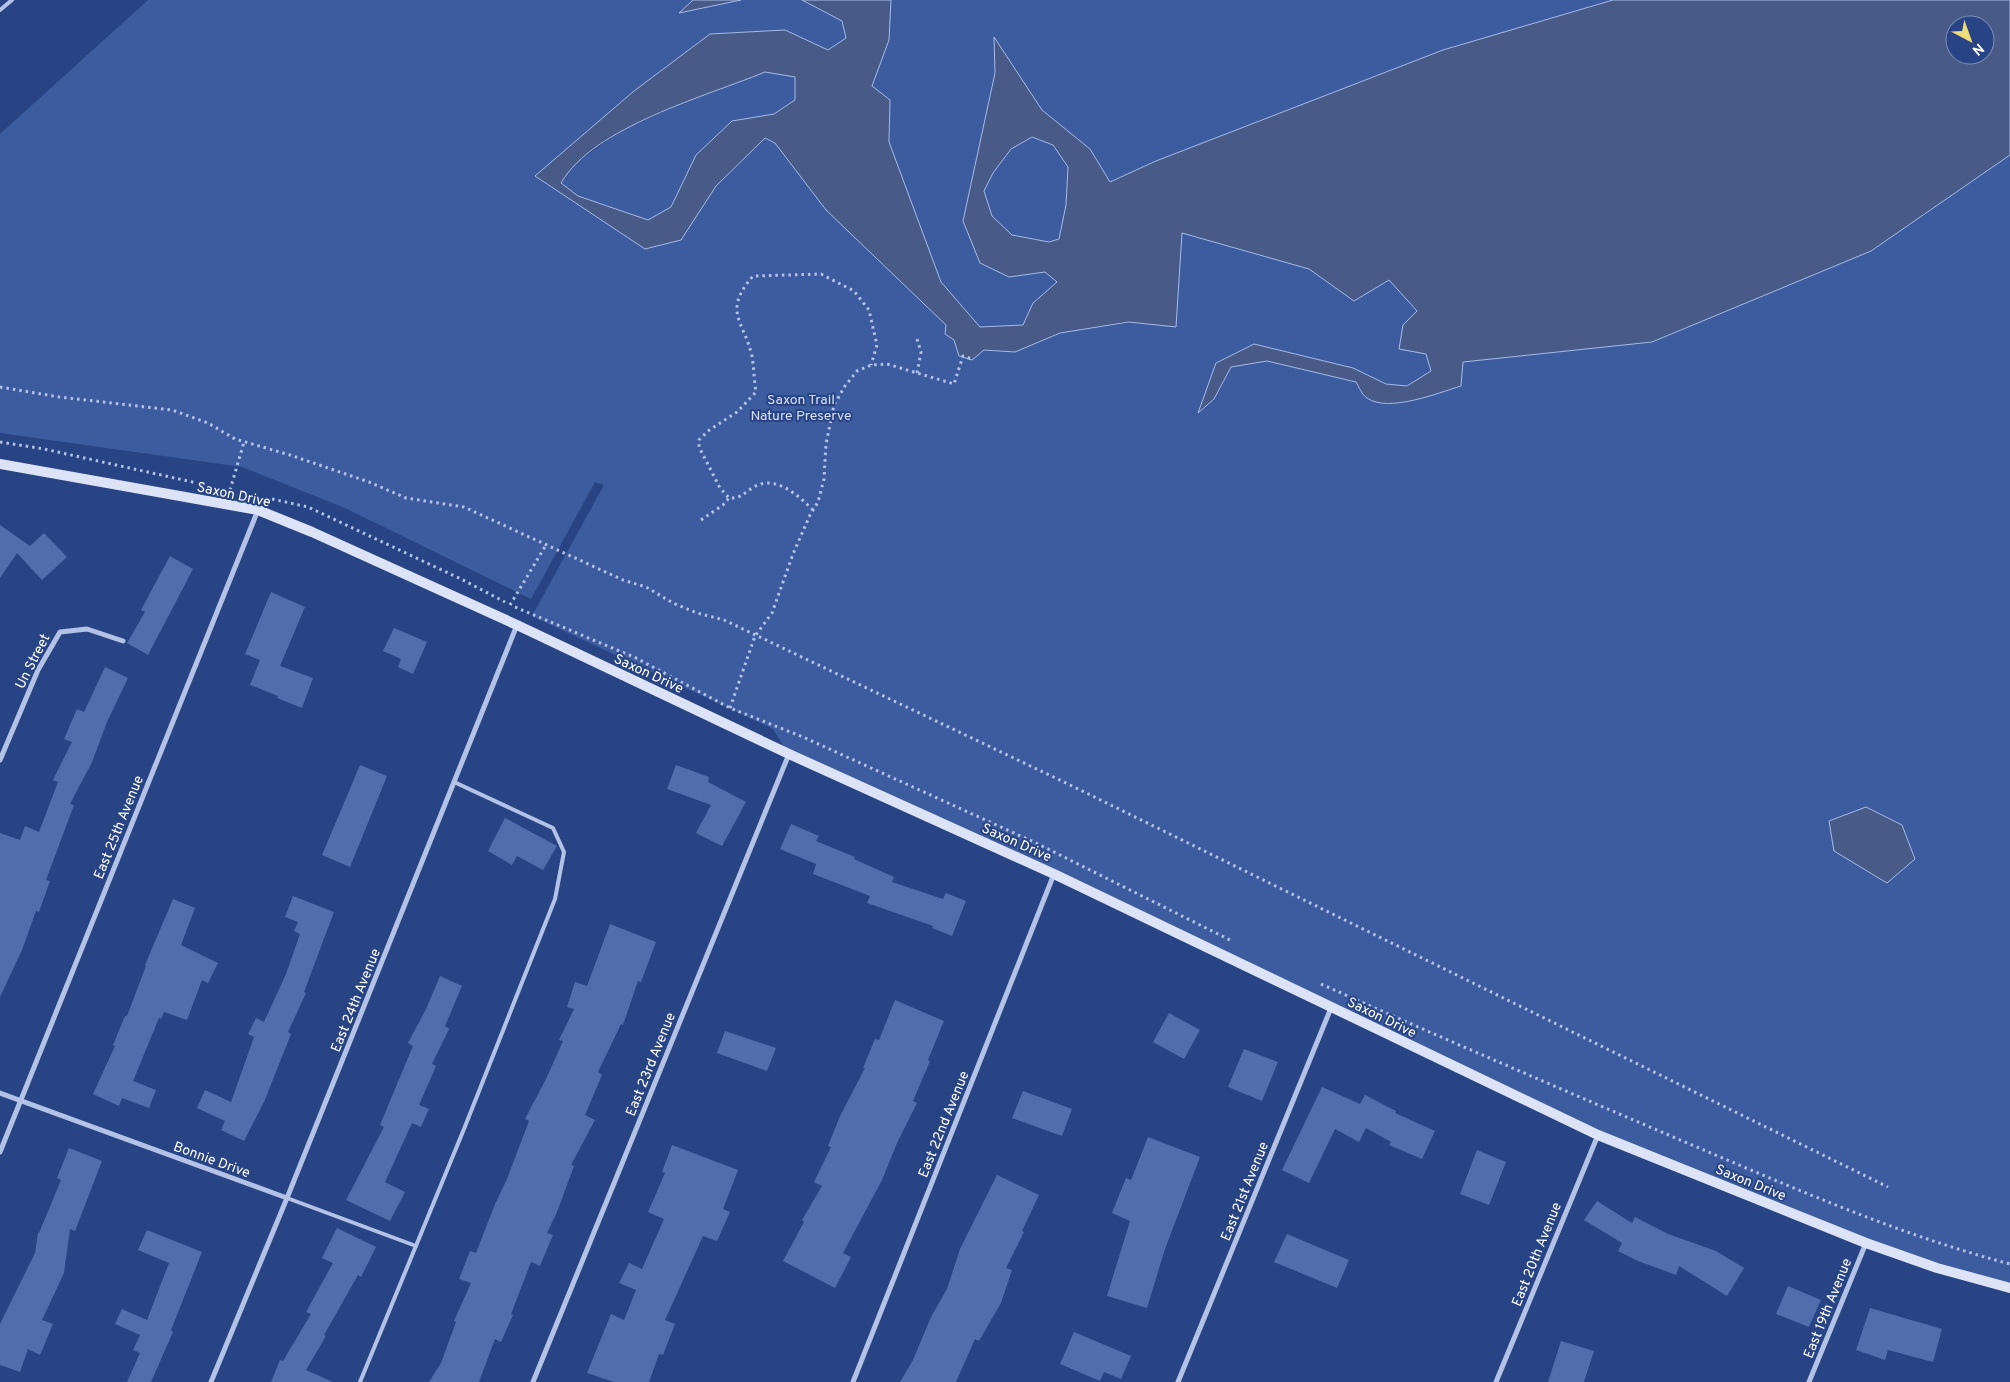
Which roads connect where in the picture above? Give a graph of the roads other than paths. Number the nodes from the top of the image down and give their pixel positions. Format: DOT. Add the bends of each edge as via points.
graph roads {
  1 [pos="12,0"];
  2 [pos="0,10"];
  3 [pos="0,464"];
  4 [pos="258,510"];
  5 [pos="517,625"];
  6 [pos="123,641"];
  7 [pos="789,754"];
  8 [pos="0,760"];
  9 [pos="454,782"];
  10 [pos="1054,874"];
  11 [pos="1331,1008"];
  12 [pos="0,1093"];
  13 [pos="20,1101"];
  14 [pos="1598,1135"];
  15 [pos="0,1152"];
  16 [pos="287,1198"];
  17 [pos="1866,1243"];
  18 [pos="416,1246"];
  19 [pos="2010,1288"];
  20 [pos="211,1382"];
  21 [pos="360,1382"];
  22 [pos="533,1382"];
  23 [pos="853,1382"];
  24 [pos="1178,1382"];
  25 [pos="1496,1382"];
  26 [pos="1810,1382"];
  1 -- 2 [label="lane"];
  3 -- 4 [label="street, Saxon Drive"];
  4 -- 5 [label="street, Saxon Drive"];
  4 -- 13 [label="street, East 25th Avenue"];
  5 -- 7 [label="street, Saxon Drive"];
  5 -- 9 [label="street, East 24th Avenue"];
  6 -- 8 [label="street, Un Street" via="87,629 60,632 38,670"];
  7 -- 10 [label="street, Saxon Drive"];
  7 -- 22 [label="street, East 23rd Avenue"];
  9 -- 16 [label="street, East 24th Avenue"];
  9 -- 18 [label="lane" via="553,828 564,852 555,899"];
  10 -- 11 [label="street, Saxon Drive"];
  10 -- 23 [label="street, East 22nd Avenue"];
  11 -- 14 [label="street, Saxon Drive"];
  11 -- 24 [label="street, East 21st Avenue"];
  12 -- 13 [label="street, Bonnie Drive"];
  13 -- 15 [label="street, East 25th Avenue"];
  13 -- 16 [label="street, Bonnie Drive"];
  14 -- 17 [label="street, Saxon Drive"];
  14 -- 25 [label="street, East 20th Avenue"];
  16 -- 18 [label="lane, Bonnie Drive"];
  16 -- 20 [label="street, East 24th Avenue"];
  17 -- 19 [label="street, Saxon Drive" via="1937,1268"];
  17 -- 26 [label="street, East 19th Avenue"];
  18 -- 21 [label="lane"];
}
